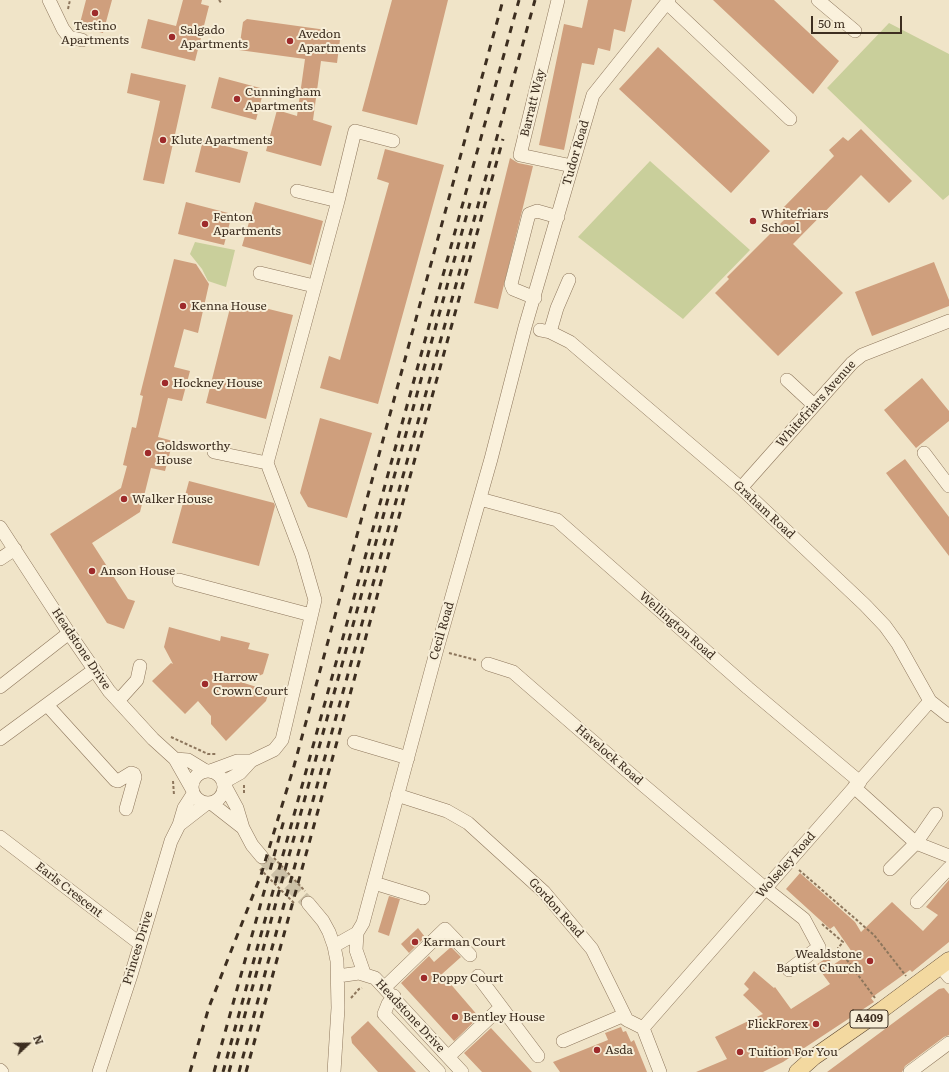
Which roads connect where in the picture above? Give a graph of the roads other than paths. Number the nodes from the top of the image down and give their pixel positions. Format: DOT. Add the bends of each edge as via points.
graph roads {
  1 [pos="49,0"];
  2 [pos="558,0"];
  3 [pos="818,0"];
  4 [pos="668,2"];
  5 [pos="855,31"];
  6 [pos="82,40"];
  7 [pos="790,119"];
  8 [pos="393,140"];
  9 [pos="572,166"];
  10 [pos="297,191"];
  11 [pos="338,201"];
  12 [pos="558,217"];
  13 [pos="260,273"];
  14 [pos="569,280"];
  15 [pos="314,286"];
  16 [pos="535,298"];
  17 [pos="949,321"];
  18 [pos="525,327"];
  19 [pos="787,380"];
  20 [pos="814,405"];
  21 [pos="214,452"];
  22 [pos="924,453"];
  23 [pos="267,464"];
  24 [pos="949,486"];
  25 [pos="741,488"];
  26 [pos="480,499"];
  27 [pos="0,527"];
  28 [pos="15,549"];
  29 [pos="0,559"];
  30 [pos="179,580"];
  31 [pos="311,615"];
  32 [pos="69,633"];
  33 [pos="488,664"];
  34 [pos="140,666"];
  35 [pos="94,670"];
  36 [pos="0,687"];
  37 [pos="118,701"];
  38 [pos="930,701"];
  39 [pos="47,705"];
  40 [pos="949,716"];
  41 [pos="0,739"];
  42 [pos="354,742"];
  43 [pos="408,758"];
  44 [pos="175,759"];
  45 [pos="251,761"];
  46 [pos="208,771"];
  47 [pos="224,783"];
  48 [pos="857,784"];
  49 [pos="192,792"];
  50 [pos="397,795"];
  51 [pos="208,803"];
  52 [pos="126,809"];
  53 [pos="936,814"];
  54 [pos="179,825"];
  55 [pos="242,828"];
  56 [pos="0,837"];
  57 [pos="916,842"];
  58 [pos="266,855"];
  59 [pos="949,856"];
  60 [pos="949,868"];
  61 [pos="890,869"];
  62 [pos="374,883"];
  63 [pos="766,889"];
  64 [pos="422,898"];
  65 [pos="308,900"];
  66 [pos="917,902"];
  67 [pos="357,933"];
  68 [pos="139,944"];
  69 [pos="334,946"];
  70 [pos="470,955"];
  71 [pos="946,968"];
  72 [pos="789,970"];
  73 [pos="364,973"];
  74 [pos="338,976"];
  75 [pos="478,976"];
  76 [pos="389,992"];
  77 [pos="501,1007"];
  78 [pos="627,1020"];
  79 [pos="643,1028"];
  80 [pos="563,1041"];
  81 [pos="949,1043"];
  82 [pos="538,1056"];
  83 [pos="448,1057"];
  84 [pos="99,1072"];
  85 [pos="334,1072"];
  86 [pos="440,1072"];
  87 [pos="462,1072"];
  88 [pos="660,1072"];
  89 [pos="798,1072"];
  90 [pos="910,1072"];
  1 -- 6 [label="street" via="69,37"];
  2 -- 9 [label="street, Barratt Way" via="520,155"];
  3 -- 5 [label="street"];
  4 -- 7 [label="street"];
  4 -- 9 [label="street, Tudor Road" via="593,95"];
  8 -- 11 [label="street" via="355,131"];
  9 -- 12 [label="street, Tudor Road"];
  10 -- 11 [label="street"];
  11 -- 15 [label="street"];
  12 -- 16 [label="street, Tudor Road"];
  12 -- 16 [label="street" via="537,211 530,214 511,284 513,289"];
  13 -- 15 [label="street"];
  14 -- 25 [label="street, Graham Road" via="553,319 545,331 578,348"];
  15 -- 23 [label="street"];
  16 -- 18 [label="street, Tudor Road"];
  17 -- 20 [label="street, Whitefriars Avenue" via="862,355"];
  18 -- 26 [label="street, Cecil Road"];
  19 -- 20 [label="street"];
  20 -- 25 [label="street, Whitefriars Avenue"];
  21 -- 23 [label="street"];
  22 -- 24 [label="street"];
  23 -- 31 [label="street" via="302,555 315,600"];
  25 -- 38 [label="street, Graham Road" via="885,626"];
  26 -- 43 [label="street, Cecil Road"];
  26 -- 48 [label="street, Wellington Road" via="557,520"];
  27 -- 28 [label="street, Headstone Drive"];
  28 -- 29 [label="street"];
  28 -- 32 [label="street, Headstone Drive"];
  30 -- 31 [label="street"];
  31 -- 45 [label="street" via="282,740 274,750"];
  32 -- 35 [label="street, Headstone Drive"];
  32 -- 36 [label="street"];
  33 -- 63 [label="street, Havelock Road" via="513,672"];
  34 -- 37 [label="street" via="137,680"];
  35 -- 37 [label="street, Headstone Drive"];
  35 -- 39 [label="street"];
  37 -- 44 [label="street, Headstone Drive" via="152,739"];
  38 -- 40 [label="street, Graham Road"];
  38 -- 48 [label="street, Wolseley Road"];
  39 -- 41 [label="street"];
  39 -- 52 [label="street" via="116,780 134,774"];
  42 -- 43 [label="street"];
  43 -- 50 [label="street, Cecil Road"];
  44 -- 46 [label="street, Headstone Drive" via="188,760"];
  44 -- 49 [label="street, Headstone Drive"];
  45 -- 46 [label="street" via="237,761"];
  45 -- 47 [label="street" via="240,773"];
  46 -- 47 [label="street" via="219,775"];
  46 -- 49 [label="street" via="196,776"];
  47 -- 51 [label="street" via="223,794 216,802"];
  47 -- 55 [label="street" via="237,808"];
  48 -- 57 [label="street, Wellington Road"];
  48 -- 63 [label="street, Wolseley Road"];
  49 -- 51 [label="street" via="200,802"];
  49 -- 54 [label="street, Princes Drive"];
  50 -- 62 [label="street, Cecil Road"];
  50 -- 78 [label="street, Gordon Road" via="447,811 468,823 544,892 592,949"];
  51 -- 54 [label="street, Princes Drive"];
  51 -- 55 [label="street"];
  53 -- 57 [label="street"];
  54 -- 68 [label="street, Princes Drive" via="171,841"];
  55 -- 58 [label="street" via="252,845"];
  56 -- 68 [label="street, Earls Crescent"];
  57 -- 59 [label="street, Wellington Road"];
  57 -- 61 [label="street"];
  60 -- 66 [label="street"];
  62 -- 64 [label="street"];
  62 -- 67 [label="street, Cecil Road" via="363,922"];
  63 -- 72 [label="street, Havelock Road" via="804,919 819,947"];
  63 -- 79 [label="street, Wolseley Road"];
  65 -- 69 [label="street" via="323,921"];
  67 -- 69 [label="street"];
  67 -- 73 [label="street, Cecil Road" via="356,950"];
  68 -- 84 [label="street, Princes Drive"];
  69 -- 74 [label="street"];
  70 -- 76 [label="street" via="445,929"];
  71 -- 89 [label="main road, A409" via="913,987 814,1057"];
  73 -- 74 [label="street, Headstone Drive"];
  73 -- 76 [label="street, Headstone Drive" via="375,978"];
  74 -- 85 [label="street"];
  75 -- 77 [label="street"];
  76 -- 83 [label="street, Headstone Drive"];
  76 -- 86 [label="street" via="384,1014"];
  77 -- 82 [label="street"];
  77 -- 83 [label="street"];
  78 -- 79 [label="street"];
  78 -- 80 [label="street" via="622,1016"];
  79 -- 88 [label="street"];
  81 -- 90 [label="street"];
  83 -- 87 [label="street, Headstone Drive"];
}
